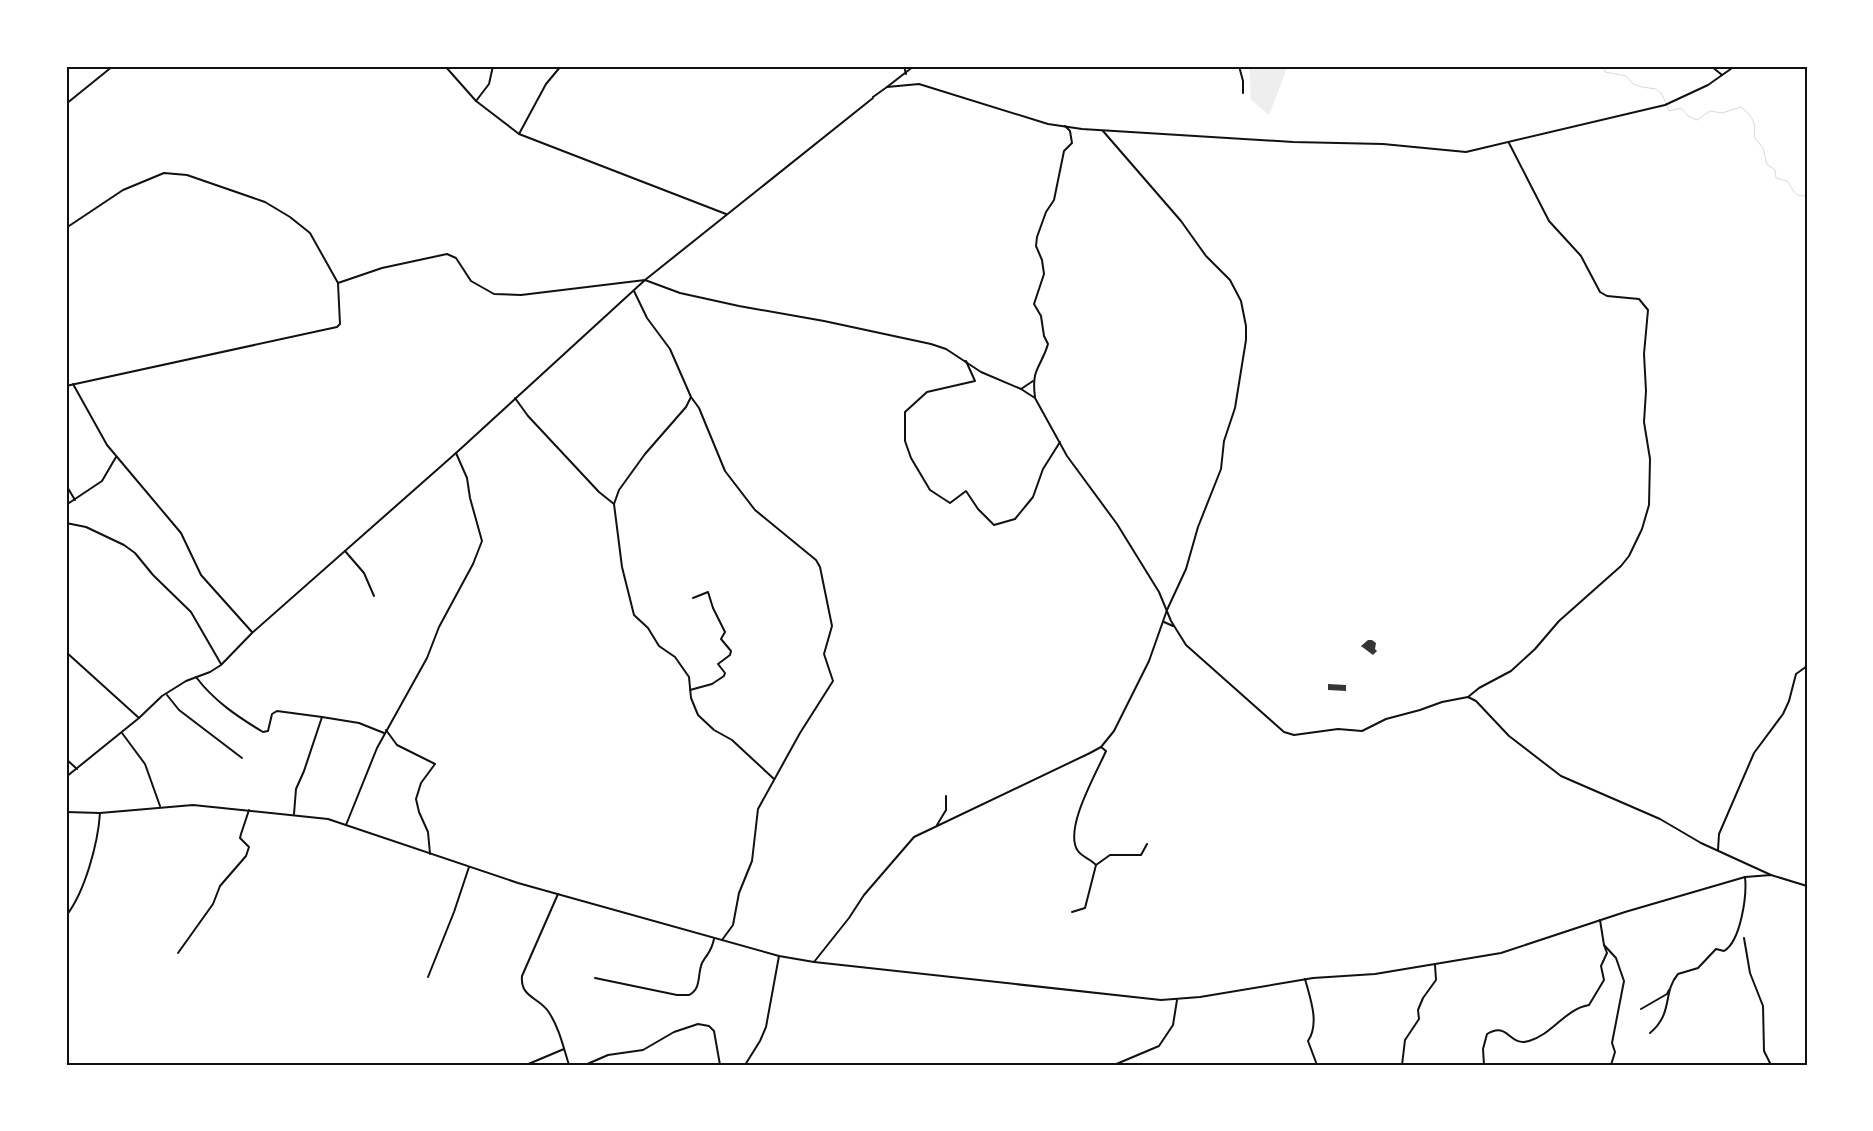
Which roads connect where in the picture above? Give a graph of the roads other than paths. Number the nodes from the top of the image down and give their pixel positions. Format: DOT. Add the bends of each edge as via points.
graph roads {
  1 [pos="113,66"];
  2 [pos="444,66"];
  3 [pos="493,66"];
  4 [pos="561,66"];
  5 [pos="904,66"];
  6 [pos="914,66"];
  7 [pos="1239,66"];
  8 [pos="1711,66"];
  9 [pos="1735,66"];
  10 [pos="906,74"];
  11 [pos="1722,76"];
  12 [pos="887,87"];
  13 [pos="1243,93"];
  14 [pos="476,101"];
  15 [pos="66,104"];
  16 [pos="1065,126"];
  17 [pos="1103,131"];
  18 [pos="519,134"];
  19 [pos="1509,143"];
  20 [pos="726,214"];
  21 [pos="66,228"];
  22 [pos="646,280"];
  23 [pos="338,283"];
  24 [pos="634,291"];
  25 [pos="965,360"];
  26 [pos="1033,381"];
  27 [pos="73,384"];
  28 [pos="66,386"];
  29 [pos="1021,389"];
  30 [pos="691,397"];
  31 [pos="515,398"];
  32 [pos="1036,398"];
  33 [pos="1060,442"];
  34 [pos="456,453"];
  35 [pos="116,457"];
  36 [pos="66,485"];
  37 [pos="75,500"];
  38 [pos="614,504"];
  39 [pos="66,505"];
  40 [pos="66,523"];
  41 [pos="345,551"];
  42 [pos="374,596"];
  43 [pos="693,598"];
  44 [pos="1167,610"];
  45 [pos="1164,622"];
  46 [pos="1176,629"];
  47 [pos="252,633"];
  48 [pos="66,652"];
  49 [pos="221,665"];
  50 [pos="1807,666"];
  51 [pos="196,678"];
  52 [pos="690,690"];
  53 [pos="167,695"];
  54 [pos="1468,697"];
  55 [pos="322,717"];
  56 [pos="139,718"];
  57 [pos="385,732"];
  58 [pos="122,733"];
  59 [pos="1101,747"];
  60 [pos="242,758"];
  61 [pos="66,759"];
  62 [pos="77,769"];
  63 [pos="66,777"];
  64 [pos="774,779"];
  65 [pos="946,796"];
  66 [pos="160,806"];
  67 [pos="248,810"];
  68 [pos="66,812"];
  69 [pos="100,813"];
  70 [pos="294,814"];
  71 [pos="346,826"];
  72 [pos="935,827"];
  73 [pos="1147,844"];
  74 [pos="1718,850"];
  75 [pos="430,854"];
  76 [pos="1096,865"];
  77 [pos="469,867"];
  78 [pos="1771,875"];
  79 [pos="1745,876"];
  80 [pos="1807,886"];
  81 [pos="558,894"];
  82 [pos="1072,912"];
  83 [pos="66,916"];
  84 [pos="1600,920"];
  85 [pos="1744,938"];
  86 [pos="714,939"];
  87 [pos="721,941"];
  88 [pos="1604,945"];
  89 [pos="178,954"];
  90 [pos="779,956"];
  91 [pos="814,962"];
  92 [pos="1435,965"];
  93 [pos="428,977"];
  94 [pos="595,978"];
  95 [pos="1305,979"];
  96 [pos="1670,988"];
  97 [pos="1177,1000"];
  98 [pos="1641,1009"];
  99 [pos="1650,1033"];
  100 [pos="564,1049"];
  101 [pos="526,1065"];
  102 [pos="569,1065"];
  103 [pos="585,1065"];
  104 [pos="720,1065"];
  105 [pos="745,1065"];
  106 [pos="1114,1065"];
  107 [pos="1317,1065"];
  108 [pos="1402,1065"];
  109 [pos="1484,1065"];
  110 [pos="1611,1065"];
  111 [pos="1771,1065"];
  1 -- 15 [label="street"];
  2 -- 14 [label="street"];
  3 -- 14 [label="street" via="489,84"];
  4 -- 18 [label="street" via="546,84"];
  5 -- 10 [label="street"];
  6 -- 10 [label="street"];
  7 -- 13 [label="street"];
  8 -- 11 [label="street"];
  9 -- 11 [label="street"];
  10 -- 12 [label="street"];
  11 -- 19 [label="street" via="1693,94 1665,104"];
  12 -- 16 [label="street" via="920,84 1048,124"];
  12 -- 20 [label="street"];
  14 -- 18 [label="street"];
  16 -- 17 [label="street"];
  16 -- 26 [label="street" via="1070,131 1072,143 1064,151 1054,200 1037,237 1036,246 1044,274 1034,304 1041,316 1048,344"];
  17 -- 19 [label="street" via="1383,144 1458,152"];
  17 -- 44 [label="street" via="1181,221 1206,256 1230,280 1241,301 1246,326 1235,408 1224,441 1221,469 1182,578"];
  18 -- 20 [label="street"];
  19 -- 54 [label="street" via="1550,221 1581,256 1600,292 1607,296 1639,299 1648,310 1644,422 1650,460 1649,505 1642,529 1621,566 1559,621 1510,671"];
  20 -- 22 [label="street"];
  21 -- 23 [label="street" via="123,190 164,173 187,175 265,202 290,217 310,233"];
  22 -- 23 [label="street" via="521,295 494,294 471,281 456,258 447,254 382,268"];
  22 -- 24 [label="street"];
  22 -- 25 [label="street" via="696,297 932,344"];
  23 -- 27 [label="street" via="340,324 337,327"];
  24 -- 30 [label="street" via="670,349"];
  24 -- 31 [label="street"];
  25 -- 29 [label="street" via="989,376"];
  25 -- 33 [label="street" via="975,380 926,392 905,412 905,441 930,490 950,503 966,491 994,525 1015,519 1033,496 1043,469"];
  26 -- 29 [label="street"];
  26 -- 32 [label="street"];
  27 -- 28 [label="street"];
  27 -- 35 [label="street"];
  29 -- 32 [label="street"];
  30 -- 38 [label="street" via="629,474"];
  30 -- 64 [label="street" via="704,417 725,471 739,491 758,512 816,560 823,573 832,626 824,654 833,681"];
  31 -- 34 [label="street"];
  31 -- 38 [label="street" via="528,416"];
  32 -- 33 [label="street"];
  33 -- 44 [label="street" via="1117,524"];
  34 -- 41 [label="street"];
  34 -- 57 [label="street" via="468,478 482,541 427,658"];
  35 -- 37 [label="street" via="102,481"];
  35 -- 47 [label="street" via="168,516 181,533 202,575"];
  36 -- 37 [label="street"];
  37 -- 39 [label="street"];
  38 -- 52 [label="street" via="622,567 634,615 648,628 659,646 675,658 689,677"];
  40 -- 49 [label="street" via="86,527 135,553 191,612"];
  41 -- 42 [label="street" via="364,573"];
  41 -- 47 [label="street"];
  43 -- 52 [label="street" via="708,592 725,632 721,639 731,651 730,656 718,664 724,676 712,684"];
  44 -- 45 [label="street"];
  44 -- 46 [label="street"];
  45 -- 46 [label="street"];
  45 -- 59 [label="street" via="1156,647 1122,717"];
  46 -- 54 [label="street" via="1186,645 1228,685 1290,734 1338,729 1362,731 1386,719"];
  47 -- 49 [label="street"];
  48 -- 56 [label="street"];
  49 -- 51 [label="street"];
  50 -- 74 [label="street" via="1796,674 1784,712 1754,753 1719,834"];
  51 -- 53 [label="street"];
  51 -- 55 [label="street" via="219,701 263,732 268,731 272,714 277,711"];
  52 -- 64 [label="street" via="698,715 714,730 732,740"];
  53 -- 56 [label="street"];
  53 -- 60 [label="street" via="178,710"];
  54 -- 74 [label="street" via="1476,701 1509,736 1561,776 1660,819"];
  55 -- 57 [label="street" via="359,723"];
  55 -- 70 [label="street" via="296,788"];
  56 -- 58 [label="street"];
  57 -- 71 [label="street"];
  57 -- 75 [label="street" via="397,744 435,764 421,783 416,800 430,841"];
  58 -- 62 [label="street"];
  58 -- 66 [label="street" via="145,764"];
  59 -- 72 [label="street"];
  59 -- 76 [label="street" via="1106,751 1083,798 1073,833 1076,849"];
  61 -- 62 [label="street"];
  62 -- 63 [label="street"];
  64 -- 87 [label="street" via="758,809 754,852 739,893 733,925"];
  65 -- 72 [label="street" via="946,810"];
  66 -- 67 [label="street" via="194,805"];
  66 -- 69 [label="street"];
  67 -- 70 [label="street"];
  67 -- 89 [label="street" via="240,838 249,846 246,856 220,886 213,904"];
  68 -- 69 [label="street"];
  69 -- 83 [label="street" via="94,852 79,894"];
  70 -- 71 [label="street" via="328,819"];
  71 -- 75 [label="street"];
  72 -- 91 [label="street" via="904,846"];
  73 -- 76 [label="street" via="1141,855 1110,855"];
  74 -- 78 [label="street"];
  75 -- 77 [label="street"];
  76 -- 82 [label="street" via="1085,908"];
  77 -- 81 [label="street"];
  77 -- 93 [label="street"];
  78 -- 79 [label="street"];
  78 -- 80 [label="street"];
  79 -- 84 [label="street"];
  79 -- 96 [label="street" via="1745,905 1733,942 1724,951 1716,949 1698,968 1678,974"];
  81 -- 86 [label="street"];
  81 -- 100 [label="street" via="521,982 525,992 547,1010"];
  84 -- 88 [label="street"];
  84 -- 92 [label="street" via="1517,949"];
  85 -- 111 [label="street" via="1750,972 1763,1006 1764,1051"];
  86 -- 87 [label="street"];
  86 -- 94 [label="street" via="710,954 702,964 697,989 689,995"];
  87 -- 90 [label="street"];
  88 -- 109 [label="street" via="1607,953 1601,966 1604,980 1589,1005 1575,1008 1530,1041 1520,1042 1496,1029 1487,1034 1483,1049"];
  88 -- 110 [label="street" via="1616,958 1624,981 1612,1042 1616,1052"];
  90 -- 91 [label="street"];
  90 -- 105 [label="street" via="766,1027"];
  91 -- 97 [label="street" via="1110,996"];
  92 -- 95 [label="street" via="1376,974"];
  92 -- 108 [label="street" via="1436,980 1423,998 1418,1010 1419,1018 1405,1040"];
  95 -- 97 [label="street"];
  95 -- 107 [label="street" via="1313,1011 1314,1032 1308,1041"];
  96 -- 98 [label="street" via="1667,994"];
  96 -- 99 [label="street" via="1666,1013"];
  97 -- 106 [label="street" via="1173,1026 1159,1046"];
  100 -- 101 [label="street"];
  100 -- 102 [label="street"];
  103 -- 104 [label="street" via="608,1055 643,1050 674,1032 698,1024 714,1030"];
}
